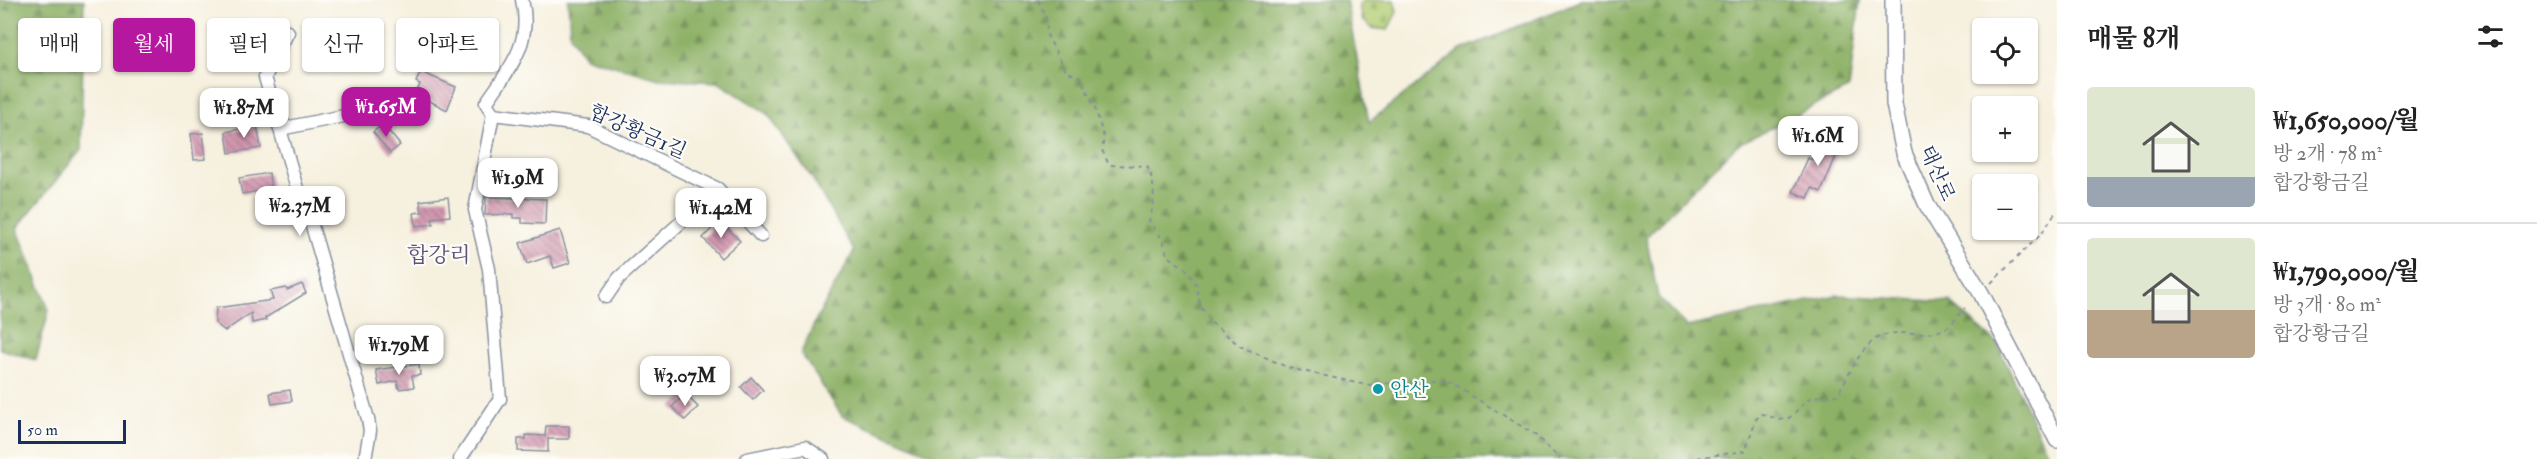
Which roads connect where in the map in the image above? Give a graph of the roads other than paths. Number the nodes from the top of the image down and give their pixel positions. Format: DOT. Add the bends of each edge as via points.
graph roads {
  1 [pos="522,0"];
  2 [pos="1893,0"];
  3 [pos="268,72"];
  4 [pos="412,102"];
  5 [pos="493,114"];
  6 [pos="280,129"];
  7 [pos="718,189"];
  8 [pos="761,236"];
  9 [pos="606,297"];
  10 [pos="2057,440"];
  11 [pos="364,459"];
  12 [pos="460,459"];
  13 [pos="747,459"];
  14 [pos="823,459"];
  1 -- 5 [label="street" via="527,20 518,56 486,103"];
  2 -- 10 [label="street, 태산로" via="1894,104 1904,153 1927,205 1980,293"];
  3 -- 6 [label="street" via="265,77"];
  4 -- 6 [label="street"];
  5 -- 7 [label="street, 합강황금1길" via="588,126"];
  5 -- 12 [label="street" via="475,210 489,269 500,399"];
  6 -- 11 [label="street" via="368,419 370,430"];
  7 -- 8 [label="street"];
  7 -- 9 [label="street" via="619,278"];
  13 -- 14 [label="street" via="805,447"];
}
